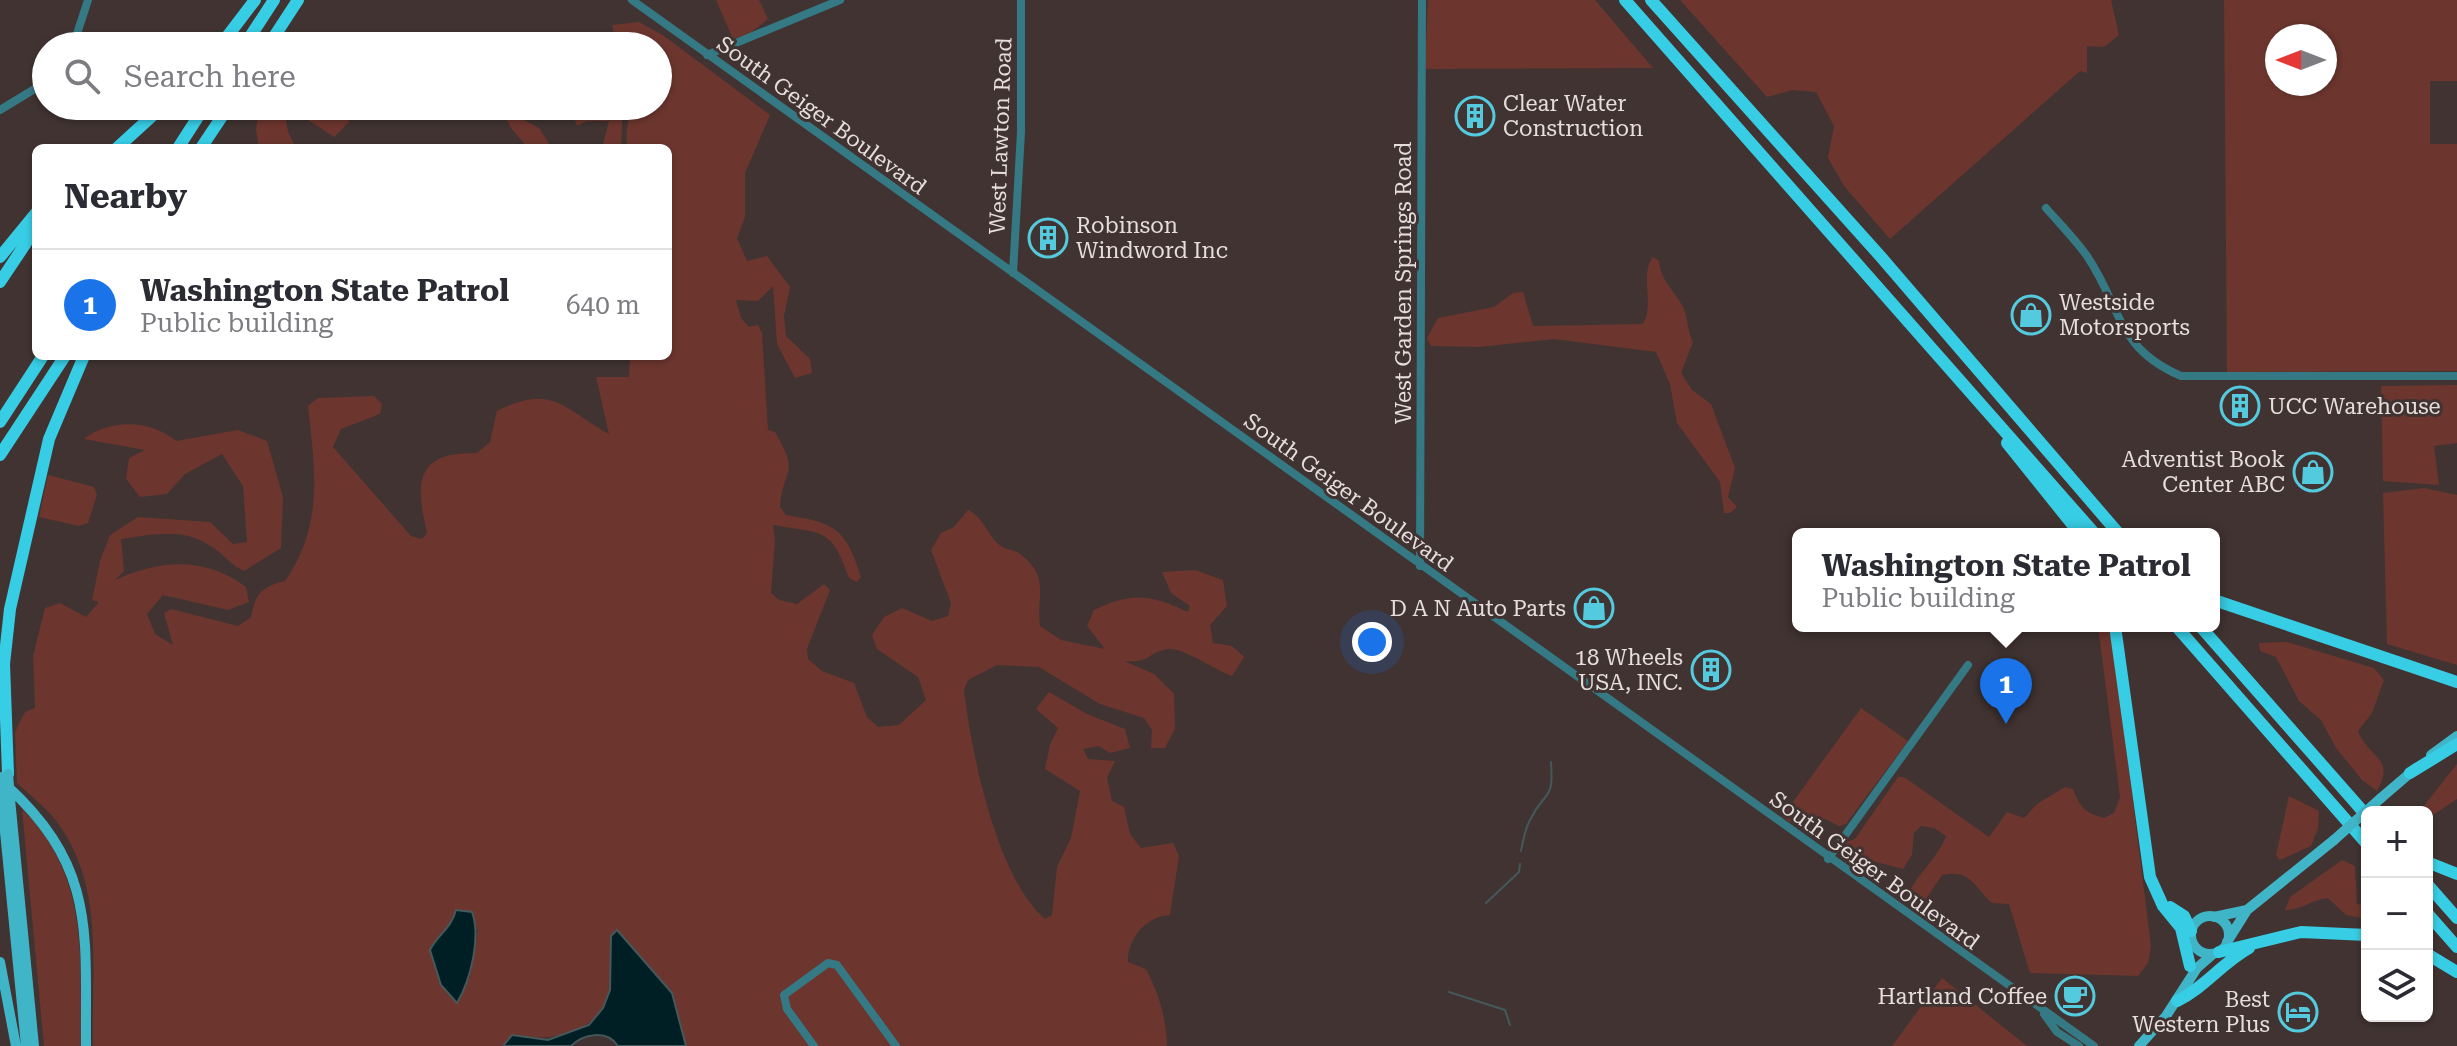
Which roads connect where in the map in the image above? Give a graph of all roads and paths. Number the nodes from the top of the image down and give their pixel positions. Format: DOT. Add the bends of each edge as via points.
graph roads {
  1 [pos="88,0"];
  2 [pos="255,0"];
  3 [pos="274,0"];
  4 [pos="298,0"];
  5 [pos="632,0"];
  6 [pos="840,0"];
  7 [pos="1021,0"];
  8 [pos="1422,0"];
  9 [pos="1625,0"];
  10 [pos="1651,0"];
  11 [pos="78,32"];
  12 [pos="231,32"];
  13 [pos="253,32"];
  14 [pos="277,32"];
  15 [pos="707,55"];
  16 [pos="32,91"];
  17 [pos="0,110"];
  18 [pos="148,120"];
  19 [pos="196,120"];
  20 [pos="221,120"];
  21 [pos="121,144"];
  22 [pos="181,144"];
  23 [pos="206,144"];
  24 [pos="2046,208"];
  25 [pos="32,218"];
  26 [pos="32,234"];
  27 [pos="0,257"];
  28 [pos="1013,273"];
  29 [pos="0,282"];
  30 [pos="40,360"];
  31 [pos="62,360"];
  32 [pos="82,360"];
  33 [pos="2457,376"];
  34 [pos="1979,400"];
  35 [pos="0,422"];
  36 [pos="0,455"];
  37 [pos="2075,528"];
  38 [pos="2090,528"];
  39 [pos="2116,528"];
  40 [pos="1420,566"];
  41 [pos="2220,602"];
  42 [pos="2116,632"];
  43 [pos="2181,632"];
  44 [pos="2205,632"];
  45 [pos="1968,665"];
  46 [pos="2457,682"];
  47 [pos="2457,730"];
  48 [pos="2457,736"];
  49 [pos="2457,744"];
  50 [pos="2443,745"];
  51 [pos="2410,773"];
  52 [pos="2,781"];
  53 [pos="2361,809"];
  54 [pos="2361,837"];
  55 [pos="1828,859"];
  56 [pos="2433,864"];
  57 [pos="2457,874"];
  58 [pos="2433,891"];
  59 [pos="2159,897"];
  60 [pos="2247,910"];
  61 [pos="2214,917"];
  62 [pos="2457,918"];
  63 [pos="2433,920"];
  64 [pos="2361,934"];
  65 [pos="2192,937"];
  66 [pos="2266,939"];
  67 [pos="2457,947"];
  68 [pos="2220,949"];
  69 [pos="2433,958"];
  70 [pos="0,962"];
  71 [pos="2190,966"];
  72 [pos="2457,972"];
  73 [pos="2180,997"];
  74 [pos="2044,1014"];
  75 [pos="16,1046"];
  76 [pos="26,1046"];
  77 [pos="34,1046"];
  78 [pos="86,1046"];
  79 [pos="814,1046"];
  80 [pos="896,1046"];
  81 [pos="2079,1046"];
  82 [pos="2094,1046"];
  83 [pos="2139,1046"];
  1 -- 11 [label="street"];
  2 -- 12 [label="highway"];
  3 -- 13 [label="highway"];
  4 -- 14 [label="highway"];
  5 -- 15 [label="street, South Geiger Boulevard"];
  6 -- 15 [label="street"];
  7 -- 28 [label="street, West Lawton Road"];
  8 -- 40 [label="street, West Garden Springs Road"];
  9 -- 34 [label="highway"];
  10 -- 39 [label="highway"];
  15 -- 28 [label="street, South Geiger Boulevard"];
  16 -- 17 [label="street"];
  18 -- 21 [label="highway"];
  19 -- 22 [label="highway"];
  20 -- 23 [label="highway"];
  24 -- 33 [label="street" via="2087,256 2126,335 2147,357 2181,376"];
  25 -- 27 [label="highway"];
  26 -- 29 [label="highway"];
  28 -- 40 [label="street, South Geiger Boulevard"];
  30 -- 35 [label="highway"];
  31 -- 36 [label="highway"];
  32 -- 52 [label="highway" via="49,439 10,609"];
  34 -- 37 [label="highway" via="2010,448"];
  34 -- 38 [label="highway"];
  40 -- 55 [label="street, South Geiger Boulevard"];
  41 -- 46 [label="highway"];
  42 -- 59 [label="highway" via="2150,877"];
  43 -- 54 [label="highway"];
  44 -- 53 [label="highway"];
  45 -- 55 [label="street"];
  47 -- 50 [label="main road"];
  48 -- 50 [label="main road"];
  49 -- 51 [label="highway"];
  50 -- 51 [label="main road"];
  51 -- 60 [label="main road, bridge"];
  52 -- 76 [label="main road"];
  52 -- 77 [label="main road, bridge" via="10,799"];
  52 -- 78 [label="main road" via="44,824 77,883 83,915"];
  55 -- 74 [label="street, South Geiger Boulevard"];
  56 -- 57 [label="highway"];
  58 -- 62 [label="highway"];
  59 -- 65 [label="highway" via="2184,916"];
  59 -- 71 [label="highway" via="2181,928"];
  60 -- 61 [label="main road"];
  60 -- 68 [label="main road"];
  61 -- 65 [label="main road" via="2197,921"];
  61 -- 68 [label="main road" via="2227,929"];
  63 -- 67 [label="highway"];
  64 -- 66 [label="highway" via="2324,931"];
  65 -- 68 [label="main road" via="2201,952"];
  65 -- 71 [label="main road"];
  66 -- 68 [label="highway"];
  66 -- 73 [label="highway"];
  68 -- 73 [label="main road" via="2197,968"];
  69 -- 72 [label="highway"];
  70 -- 75 [label="main road"];
  71 -- 73 [label="main road"];
  73 -- 83 [label="main road"];
  74 -- 81 [label="street, South Geiger Boulevard" via="2057,1032"];
  74 -- 82 [label="street, South Geiger Boulevard"];
  79 -- 80 [label="street" via="787,1009 784,995 828,963 837,965"];
}
